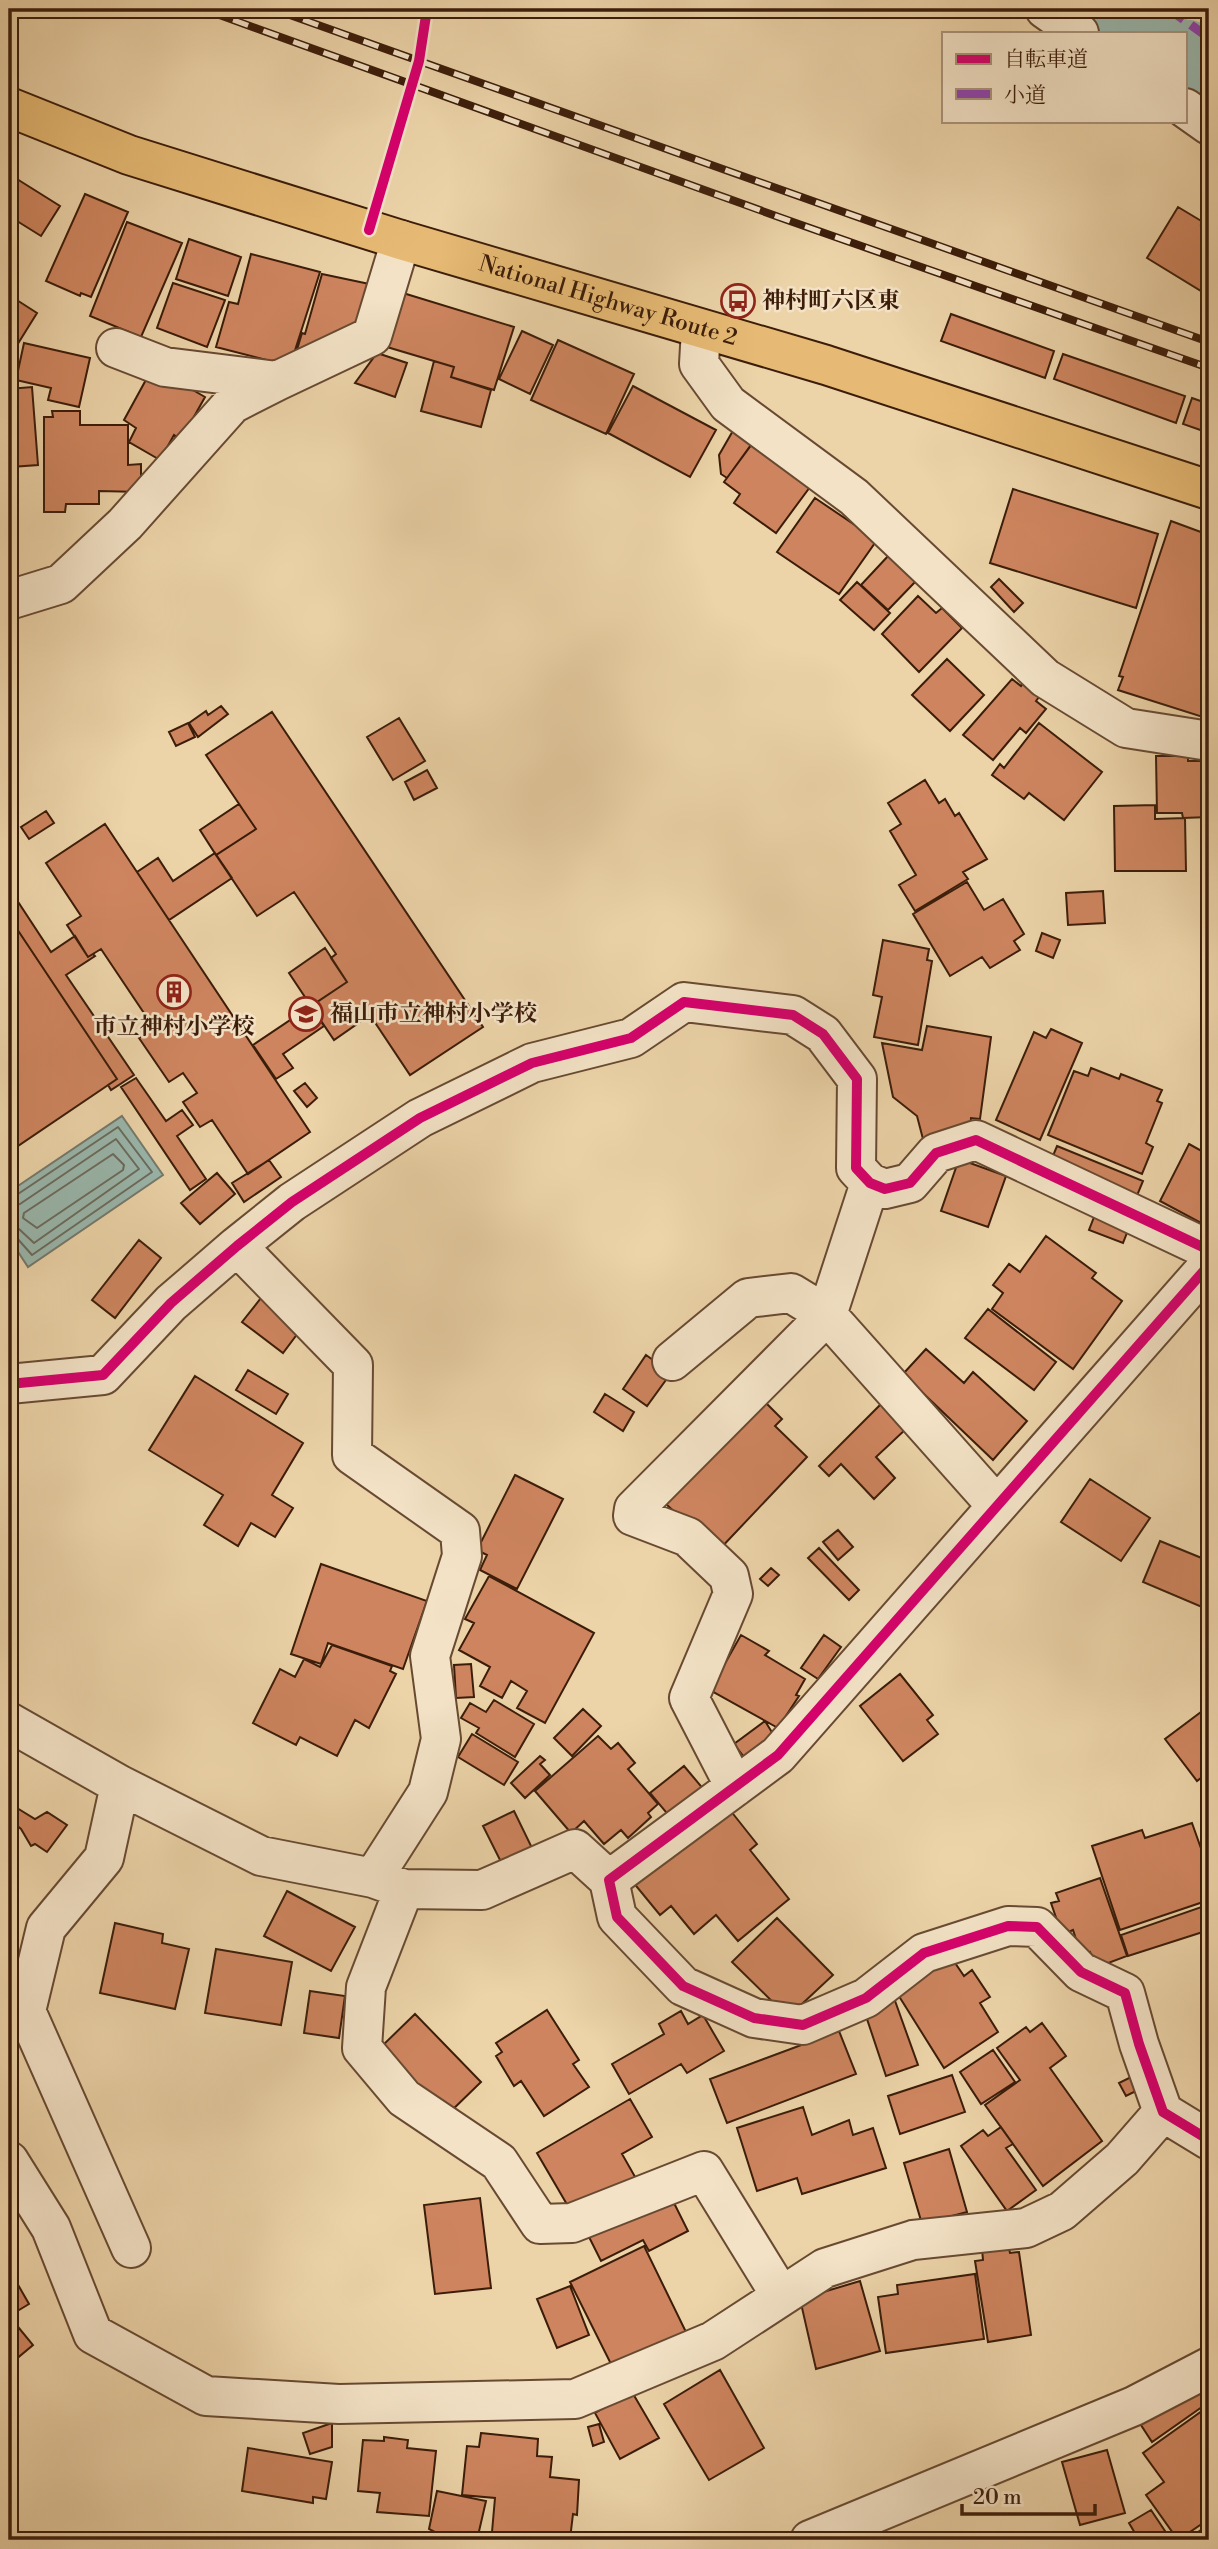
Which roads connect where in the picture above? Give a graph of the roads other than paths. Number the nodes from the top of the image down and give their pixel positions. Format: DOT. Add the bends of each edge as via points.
graph roads {
  1 [pos="1045,9"];
  2 [pos="1078,32"];
  3 [pos="1186,109"];
  4 [pos="12,116"];
  5 [pos="1209,125"];
  6 [pos="401,240"];
  7 [pos="701,329"];
  8 [pos="116,348"];
  9 [pos="277,381"];
  10 [pos="1209,490"];
  11 [pos="9,600"];
  12 [pos="1209,741"];
  13 [pos="870,1183"];
  14 [pos="237,1246"];
  15 [pos="1209,1250"];
  16 [pos="1209,1265"];
  17 [pos="827,1315"];
  18 [pos="672,1361"];
  19 [pos="9,1384"];
  20 [pos="997,1506"];
  21 [pos="9,1722"];
  22 [pos="120,1785"];
  23 [pos="735,1787"];
  24 [pos="610,1880"];
  25 [pos="389,1884"];
  26 [pos="17,2017"];
  27 [pos="1163,2112"];
  28 [pos="1209,2140"];
  29 [pos="9,2161"];
  30 [pos="131,2248"];
  31 [pos="781,2296"];
  32 [pos="1209,2367"];
  33 [pos="822,2538"];
  1 -- 2 [label="street"];
  3 -- 5 [label="street"];
  4 -- 6 [label="highway, National Highway Route 2"];
  6 -- 7 [label="highway, National Highway Route 2"];
  6 -- 9 [label="street" via="372,336"];
  7 -- 10 [label="highway, National Highway Route 2"];
  7 -- 12 [label="street" via="699,364 728,404 855,497 1045,678 1126,728"];
  8 -- 9 [label="street" via="165,367"];
  9 -- 11 [label="street" via="232,404 125,524 61,583"];
  13 -- 14 [label="street" via="856,1168 857,1079 823,1034 793,1015 684,1002 631,1038 532,1063 420,1118 292,1202"];
  13 -- 15 [label="street" via="885,1189 910,1183 936,1153 976,1140"];
  13 -- 17 [label="street"];
  14 -- 19 [label="street" via="171,1303 103,1375"];
  14 -- 25 [label="street" via="354,1365 352,1455 460,1531 462,1556 430,1656 441,1739 428,1792"];
  16 -- 20 [label="street"];
  17 -- 18 [label="street" via="791,1293 748,1298"];
  17 -- 20 [label="street"];
  17 -- 23 [label="street" via="634,1509 633,1516 688,1537 729,1576 733,1594 689,1698"];
  20 -- 23 [label="street" via="778,1755"];
  21 -- 22 [label="street"];
  22 -- 25 [label="street" via="261,1856"];
  22 -- 26 [label="street" via="104,1858 46,1928"];
  23 -- 24 [label="street"];
  24 -- 25 [label="street" via="575,1849 482,1890"];
  24 -- 27 [label="street" via="617,1917 683,1986 754,2018 803,2025 866,1998 924,1952 1008,1926 1037,1927 1081,1972 1125,1993"];
  25 -- 31 [label="street" via="366,1987 362,2048 404,2098 499,2162 540,2224 572,2223 704,2172"];
  26 -- 30 [label="street"];
  27 -- 28 [label="street"];
  27 -- 31 [label="street" via="1122,2159 1062,2211 1026,2228 913,2240 825,2268"];
  29 -- 31 [label="street" via="51,2228 93,2334 206,2396 339,2404 575,2399 713,2341"];
  32 -- 33 [label="street" via="1134,2406"];
}
